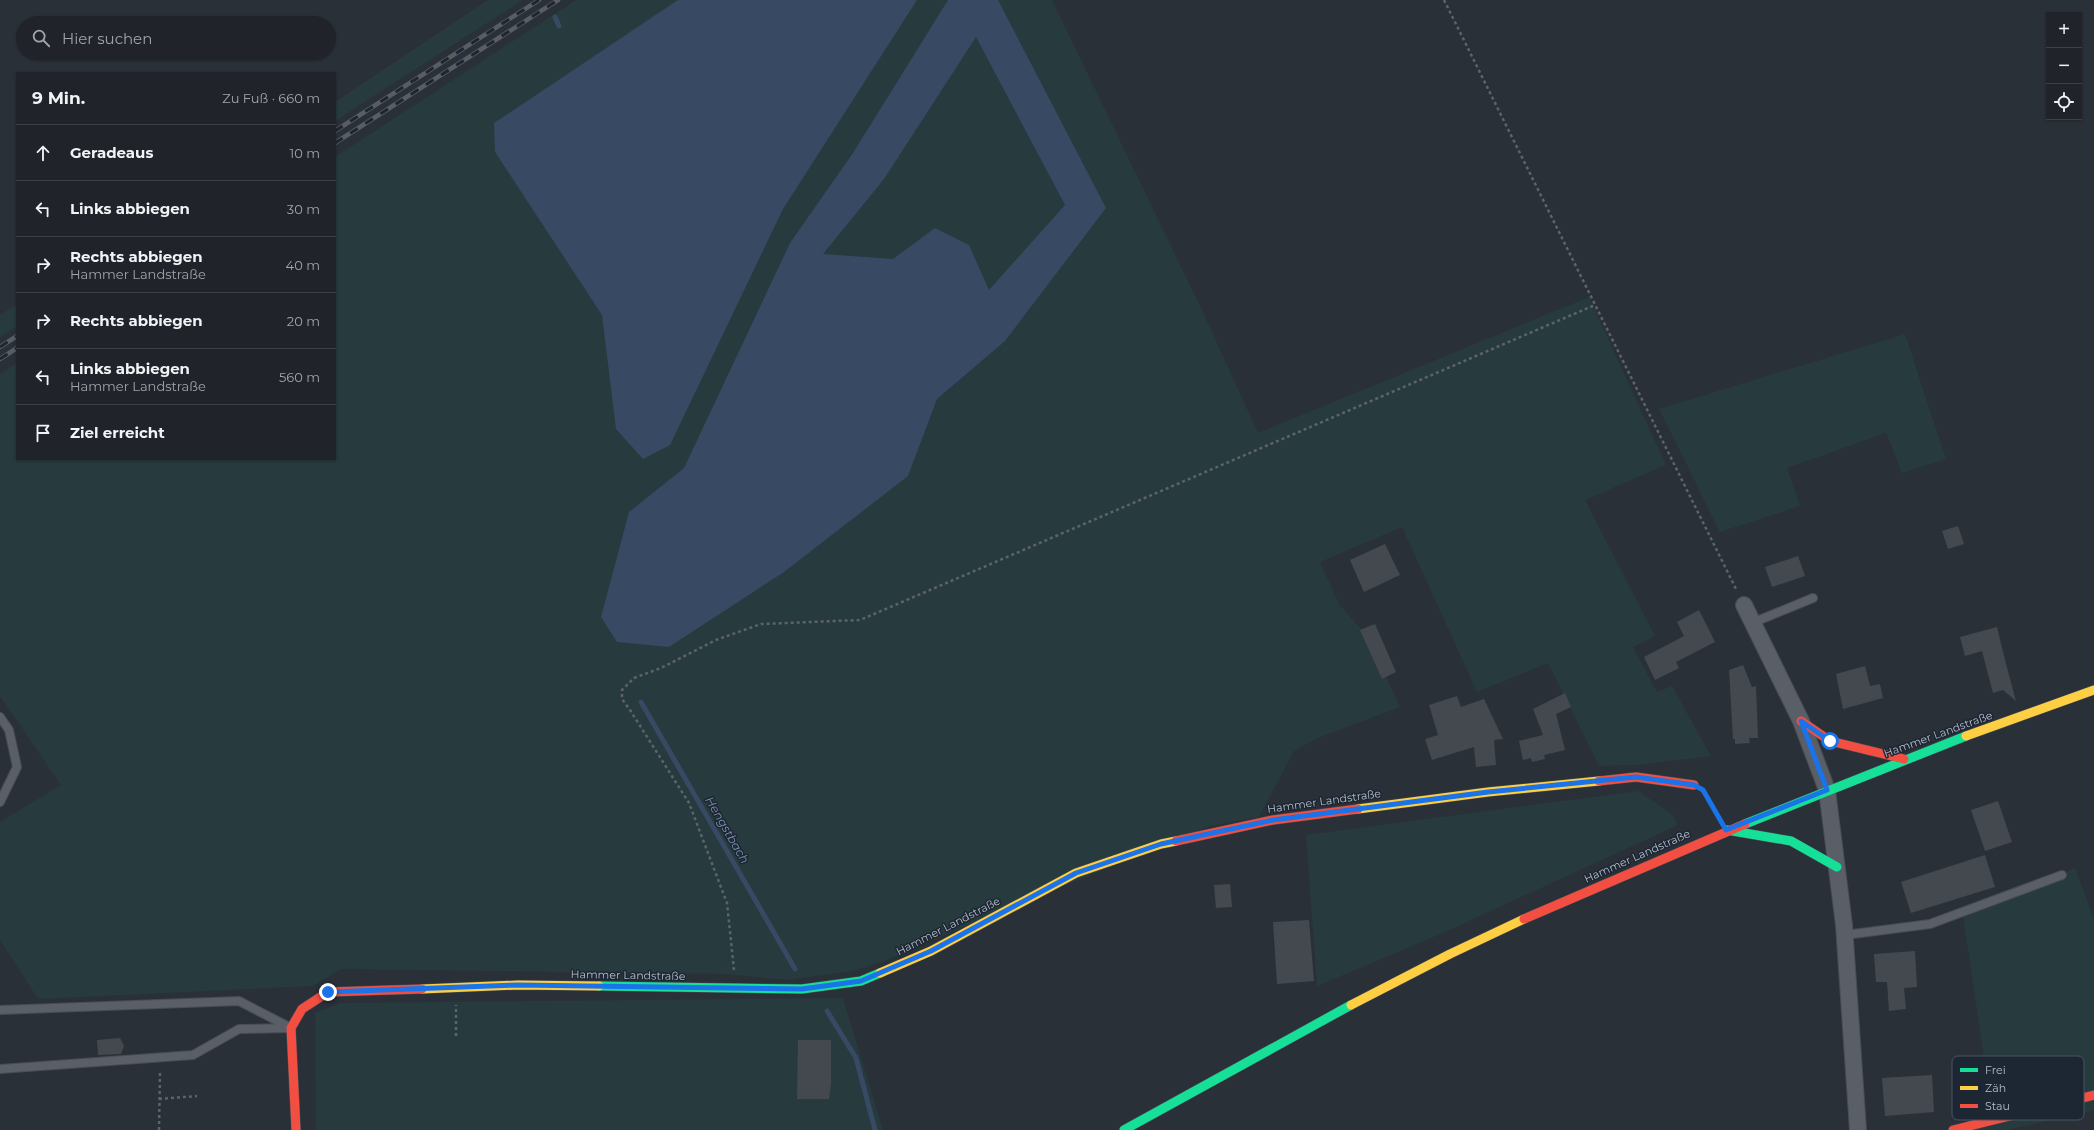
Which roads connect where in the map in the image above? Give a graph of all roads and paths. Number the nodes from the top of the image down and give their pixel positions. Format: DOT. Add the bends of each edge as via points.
graph roads {
  1 [pos="1444,0"];
  2 [pos="1595,305"];
  3 [pos="1813,598"];
  4 [pos="1744,605"];
  5 [pos="1752,623"];
  6 [pos="2094,690"];
  7 [pos="0,716"];
  8 [pos="1801,721"];
  9 [pos="1904,759"];
  10 [pos="1694,785"];
  11 [pos="1827,790"];
  12 [pos="0,802"];
  13 [pos="1726,830"];
  14 [pos="1836,867"];
  15 [pos="2062,875"];
  16 [pos="1845,935"];
  17 [pos="457,987"];
  18 [pos="733,988"];
  19 [pos="0,1010"];
  20 [pos="291,1028"];
  21 [pos="456,1036"];
  22 [pos="160,1057"];
  23 [pos="0,1069"];
  24 [pos="2094,1095"];
  25 [pos="197,1096"];
  26 [pos="2084,1097"];
  27 [pos="159,1099"];
  28 [pos="1993,1120"];
  29 [pos="159,1130"];
  30 [pos="296,1130"];
  31 [pos="1124,1130"];
  32 [pos="1858,1130"];
  33 [pos="1953,1130"];
  1 -- 2 [label="path"];
  2 -- 4 [label="path"];
  2 -- 18 [label="path" via="860,620 761,624 716,640 661,668 634,678 622,690 622,699 689,803 727,903 734,963"];
  3 -- 5 [label="lane"];
  4 -- 5 [label="street"];
  5 -- 8 [label="street"];
  6 -- 9 [label="street, Hammer Landstraße"];
  7 -- 12 [label="lane" via="9,730 17,767"];
  8 -- 9 [label="street" via="1830,741"];
  8 -- 11 [label="street"];
  9 -- 11 [label="street, Hammer Landstraße"];
  10 -- 13 [label="path" via="1703,790"];
  10 -- 18 [label="street, Hammer Landstraße" via="1636,777 1488,792 1273,820 1161,844 1076,873 931,951 861,981 802,989"];
  11 -- 13 [label="street, Hammer Landstraße"];
  11 -- 14 [label="street"];
  13 -- 14 [label="street" via="1791,841"];
  13 -- 31 [label="street, Hammer Landstraße" via="1449,955 1312,1025"];
  14 -- 16 [label="street"];
  15 -- 16 [label="lane" via="1930,924"];
  16 -- 32 [label="street"];
  17 -- 18 [label="street, Hammer Landstraße" via="518,985"];
  17 -- 20 [label="street, Hammer Landstraße" via="328,992 302,1009"];
  17 -- 21 [label="path"];
  19 -- 20 [label="lane" via="240,1001"];
  20 -- 22 [label="lane" via="239,1029 193,1055"];
  20 -- 30 [label="street"];
  22 -- 23 [label="lane"];
  22 -- 27 [label="path"];
  24 -- 26 [label="street"];
  25 -- 27 [label="path"];
  27 -- 29 [label="path"];
  28 -- 33 [label="street"];
}
